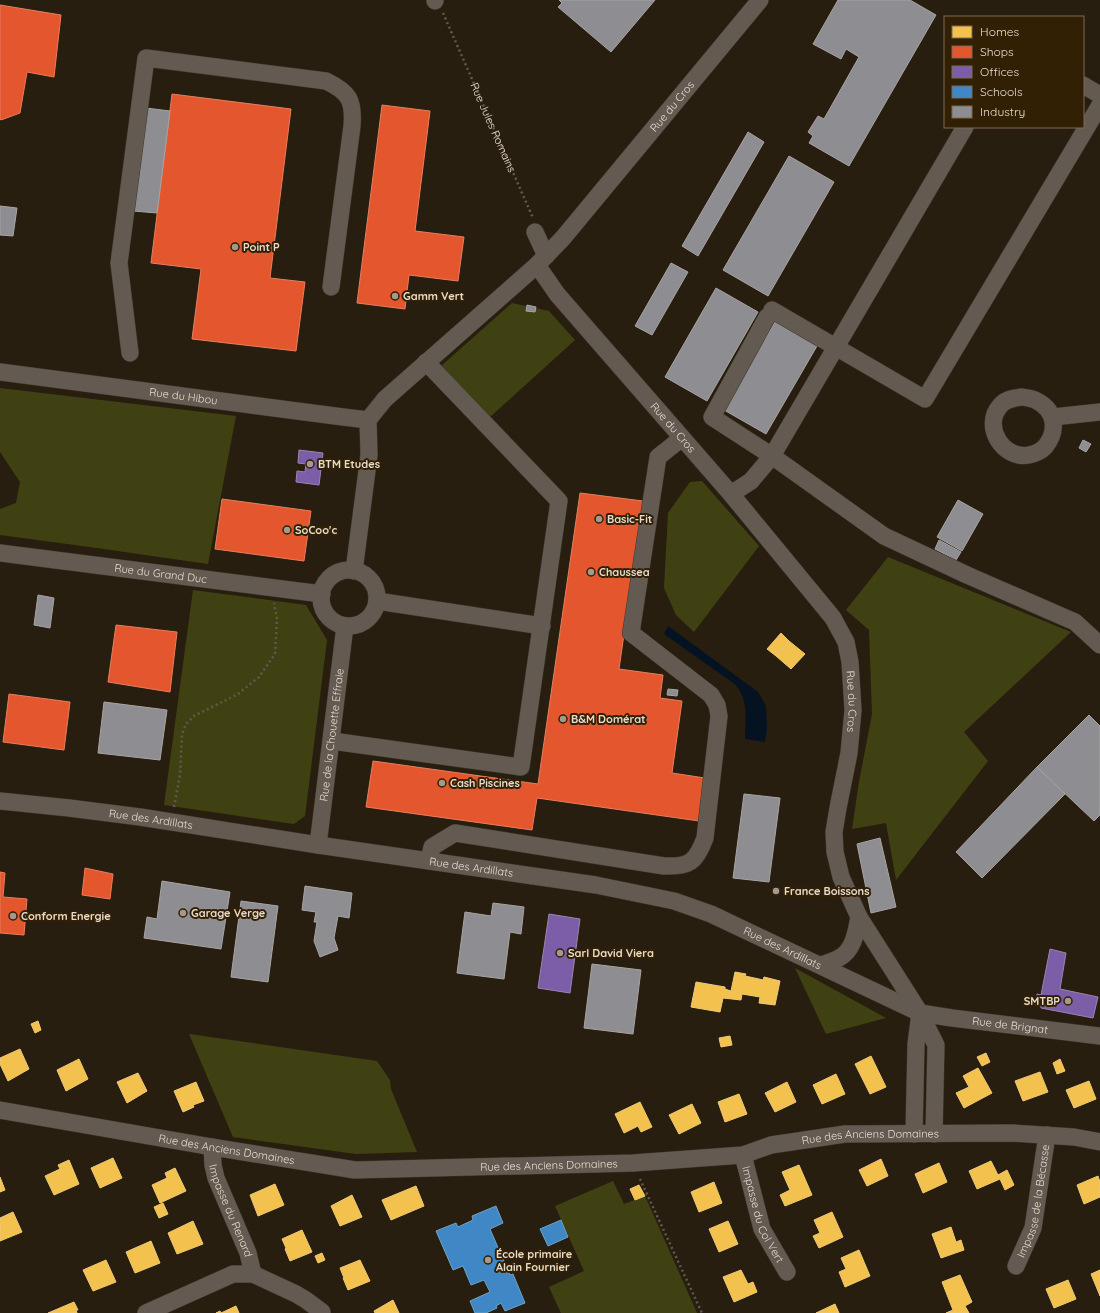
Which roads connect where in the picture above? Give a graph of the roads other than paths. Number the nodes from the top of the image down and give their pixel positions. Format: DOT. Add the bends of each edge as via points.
graph roads {
  1 [pos="760,0"];
  2 [pos="1084,86"];
  3 [pos="1100,95"];
  4 [pos="1100,104"];
  5 [pos="964,128"];
  6 [pos="535,232"];
  7 [pos="541,261"];
  8 [pos="331,287"];
  9 [pos="835,347"];
  10 [pos="130,354"];
  11 [pos="426,362"];
  12 [pos="0,372"];
  13 [pos="1100,412"];
  14 [pos="1053,418"];
  15 [pos="368,420"];
  16 [pos="682,438"];
  17 [pos="772,456"];
  18 [pos="731,494"];
  19 [pos="0,552"];
  20 [pos="354,571"];
  21 [pos="322,594"];
  22 [pos="377,602"];
  23 [pos="345,626"];
  24 [pos="542,626"];
  25 [pos="1100,646"];
  26 [pos="332,741"];
  27 [pos="0,802"];
  28 [pos="318,845"];
  29 [pos="429,861"];
  30 [pos="859,917"];
  31 [pos="821,965"];
  32 [pos="920,1013"];
  33 [pos="1100,1036"];
  34 [pos="0,1110"];
  35 [pos="914,1134"];
  36 [pos="934,1134"];
  37 [pos="1047,1135"];
  38 [pos="1100,1142"];
  39 [pos="212,1147"];
  40 [pos="743,1155"];
  41 [pos="1016,1266"];
  42 [pos="787,1272"];
  43 [pos="253,1274"];
  44 [pos="322,1312"];
  45 [pos="146,1313"];
  1 -- 7 [label="street, Rue du Cros" via="563,238"];
  2 -- 3 [label="street"];
  4 -- 9 [label="street" via="925,399"];
  5 -- 9 [label="street"];
  6 -- 7 [label="street"];
  7 -- 11 [label="street"];
  7 -- 16 [label="street, Rue du Cros" via="557,294"];
  8 -- 10 [label="street" via="352,126 353,112 347,95 326,81 146,58 119,264"];
  9 -- 17 [label="street"];
  9 -- 17 [label="street" via="770,314 712,417"];
  11 -- 15 [label="street" via="385,399"];
  11 -- 24 [label="street" via="559,501"];
  12 -- 15 [label="street, Rue du Hibou"];
  13 -- 14 [label="street"];
  15 -- 20 [label="street" via="369,455"];
  16 -- 18 [label="street, Rue du Cros"];
  16 -- 29 [label="street" via="658,458 631,633 712,695 717,704 719,716 705,838 699,854 691,862 680,867 664,866 454,833 432,847"];
  17 -- 18 [label="street" via="751,481"];
  17 -- 25 [label="street" via="884,536 1075,622"];
  18 -- 30 [label="street, Rue du Cros" via="833,618 846,642 853,710 849,753 834,832 835,852 841,877"];
  19 -- 21 [label="street, Rue du Grand Duc"];
  20 -- 21 [label="street" via="345,571 333,576 324,586"];
  20 -- 22 [label="street" via="369,578 377,593"];
  21 -- 23 [label="street" via="322,603 327,615"];
  22 -- 23 [label="street" via="375,610 363,623"];
  22 -- 24 [label="street"];
  23 -- 26 [label="street, Rue de la Chouette Effraie"];
  24 -- 26 [label="street" via="521,767"];
  26 -- 28 [label="street, Rue de la Chouette Effraie"];
  27 -- 28 [label="street, Rue des Ardillats" via="171,821"];
  28 -- 29 [label="street, Rue des Ardillats"];
  29 -- 31 [label="street, Rue des Ardillats" via="596,885 674,901 711,914"];
  30 -- 31 [label="street" via="855,937 849,949 840,958"];
  30 -- 32 [label="street, Rue du Cros"];
  31 -- 32 [label="street, Rue des Ardillats"];
  32 -- 33 [label="street, Rue de Brignat"];
  32 -- 35 [label="street" via="916,1044"];
  32 -- 36 [label="street, Rue du Cros" via="936,1045"];
  34 -- 39 [label="street, Rue des Anciens Domaines"];
  35 -- 36 [label="street, Rue des Anciens Domaines"];
  35 -- 40 [label="street, Rue des Anciens Domaines" via="845,1134 771,1145"];
  36 -- 37 [label="street, Rue des Anciens Domaines"];
  37 -- 38 [label="street, Rue des Anciens Domaines"];
  37 -- 41 [label="street, Impasse de la Bécasse" via="1033,1228"];
  39 -- 40 [label="street, Rue des Anciens Domaines" via="355,1170 517,1158 633,1163"];
  39 -- 43 [label="street, Impasse du Renard" via="216,1178 248,1254"];
  40 -- 42 [label="street, Impasse du Col Vert" via="762,1229"];
  43 -- 44 [label="street, Impasse du Renard" via="306,1300"];
  43 -- 45 [label="street, Impasse du Renard" via="233,1274"];
}
